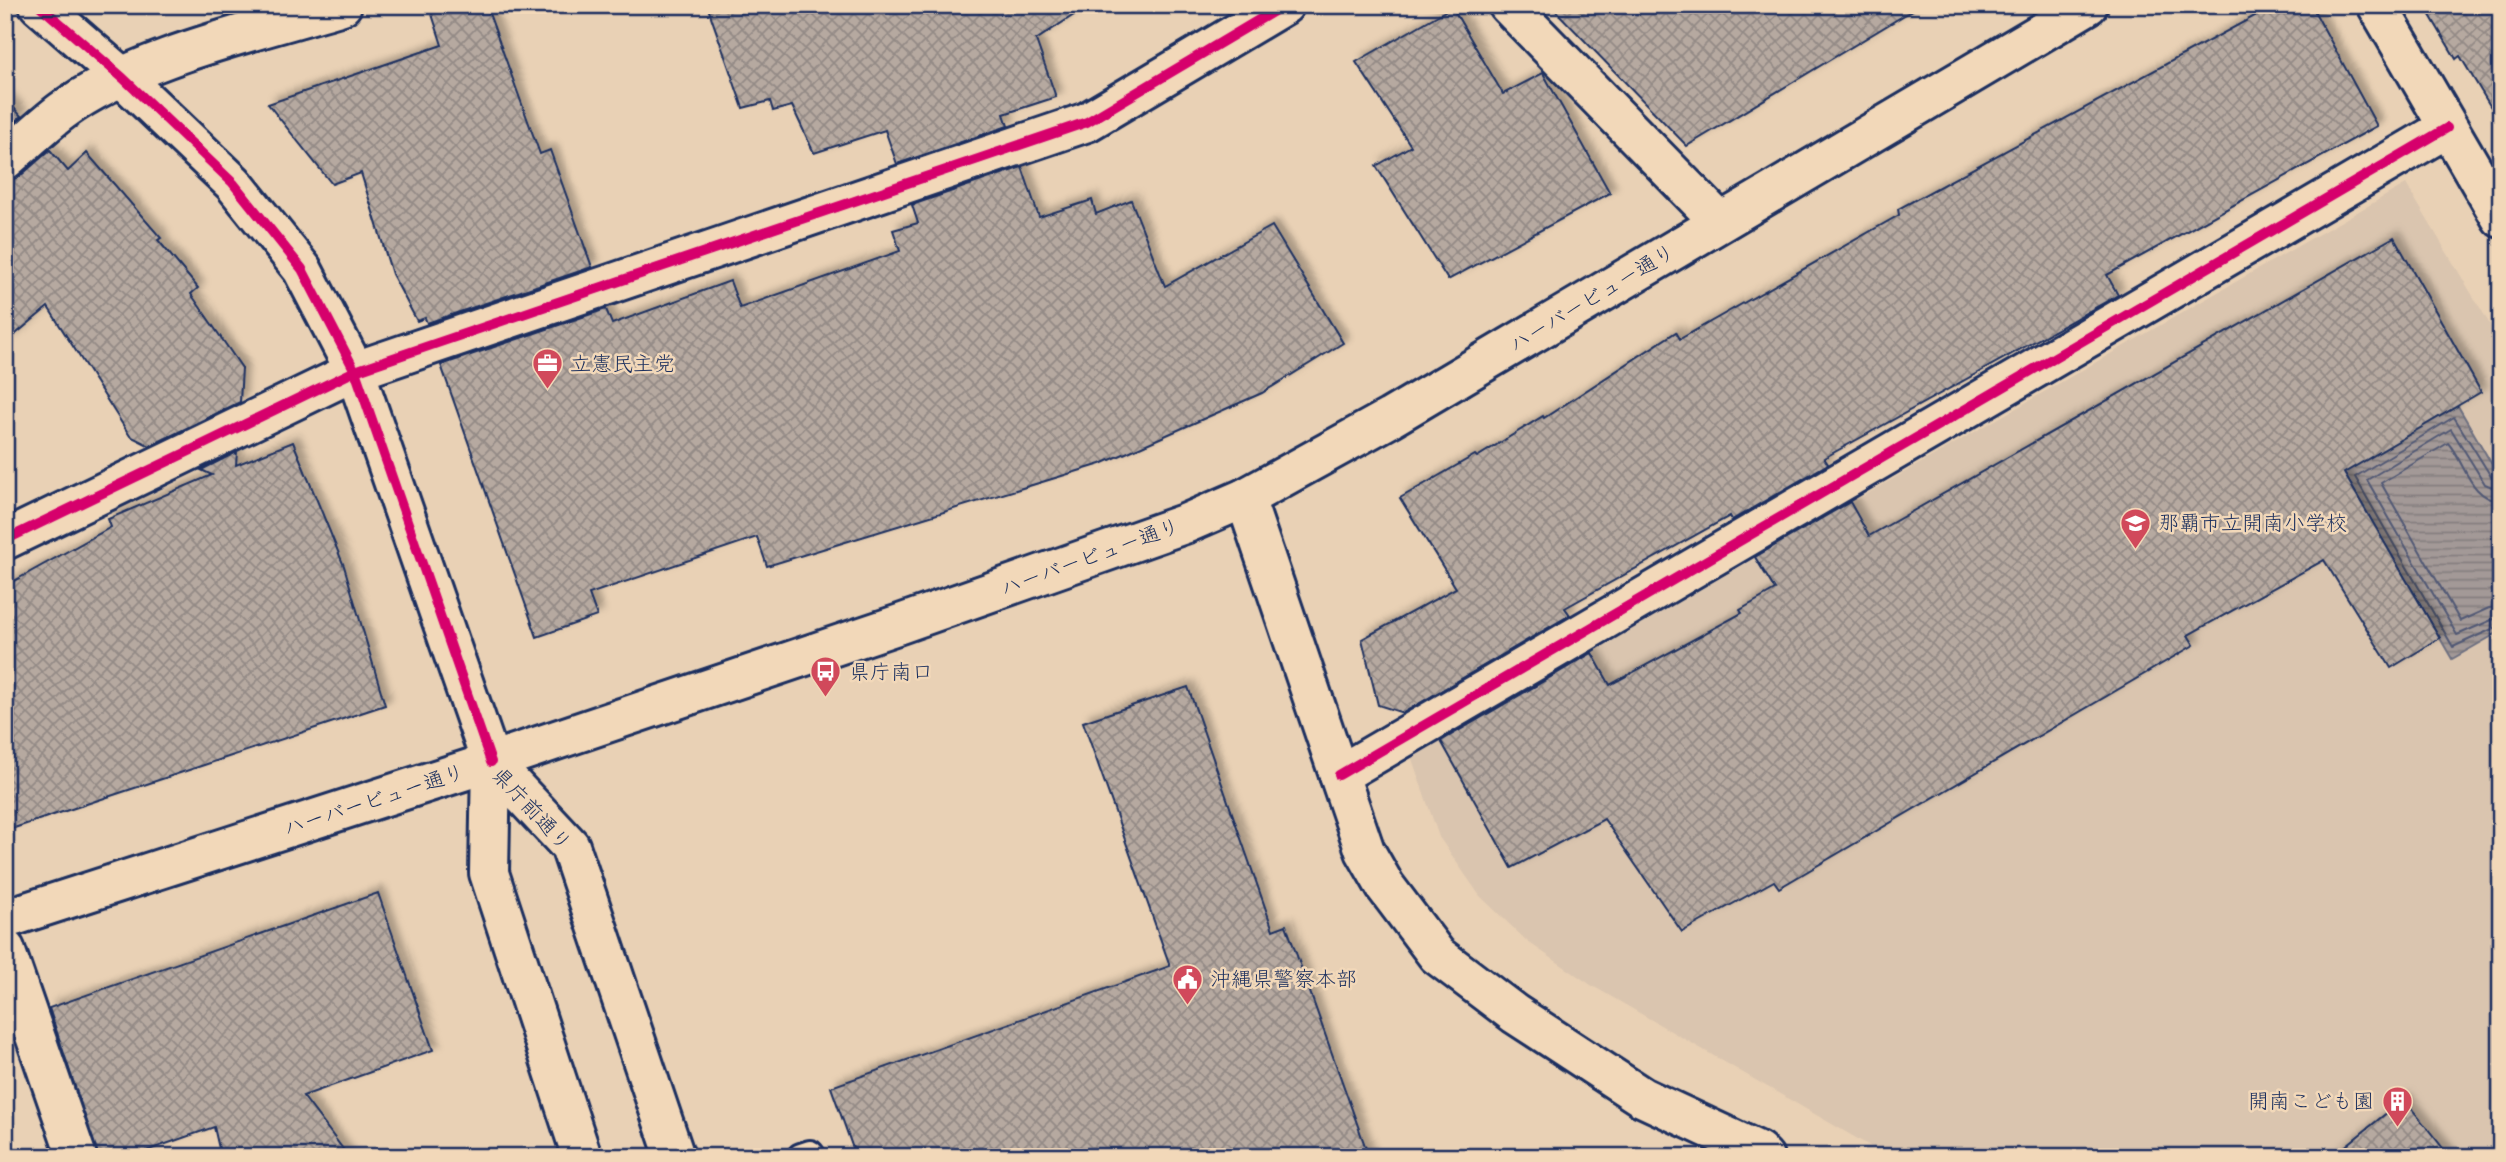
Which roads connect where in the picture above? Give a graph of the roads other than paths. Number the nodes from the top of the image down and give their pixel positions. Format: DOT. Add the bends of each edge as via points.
graph roads {
  1 [pos="39,5"];
  2 [pos="342,5"];
  3 [pos="1284,5"];
  4 [pos="1508,5"];
  5 [pos="2088,5"];
  6 [pos="2377,5"];
  7 [pos="122,78"];
  8 [pos="2447,128"];
  9 [pos="5,160"];
  10 [pos="2501,218"];
  11 [pos="1720,222"];
  12 [pos="355,372"];
  13 [pos="1245,498"];
  14 [pos="5,540"];
  15 [pos="491,762"];
  16 [pos="1339,775"];
  17 [pos="5,919"];
  18 [pos="5,949"];
  19 [pos="77,1157"];
  20 [pos="582,1157"];
  21 [pos="675,1157"];
  22 [pos="801,1157"];
  23 [pos="811,1157"];
  24 [pos="1764,1157"];
  1 -- 7 [label="street"];
  2 -- 7 [label="street" via="185,52"];
  3 -- 12 [label="street" via="1087,122"];
  4 -- 11 [label="street"];
  5 -- 11 [label="street, ハーバービュー通り"];
  6 -- 8 [label="street"];
  7 -- 9 [label="street" via="64,110"];
  7 -- 12 [label="street" via="233,183 270,225 302,269"];
  8 -- 10 [label="street"];
  8 -- 16 [label="street"];
  11 -- 13 [label="street, ハーバービュー通り" via="1357,437"];
  12 -- 14 [label="street"];
  12 -- 15 [label="street"];
  13 -- 15 [label="street, ハーバービュー通り" via="1187,523 912,620"];
  13 -- 16 [label="street"];
  15 -- 17 [label="street, ハーバービュー通り"];
  15 -- 20 [label="street, 県庁前通り" via="489,873"];
  15 -- 21 [label="street, 県庁前通り" via="570,846"];
  16 -- 24 [label="street" via="1365,851 1437,955 1515,1014 1642,1097"];
  18 -- 19 [label="street"];
  22 -- 23 [label="lane"];
}
